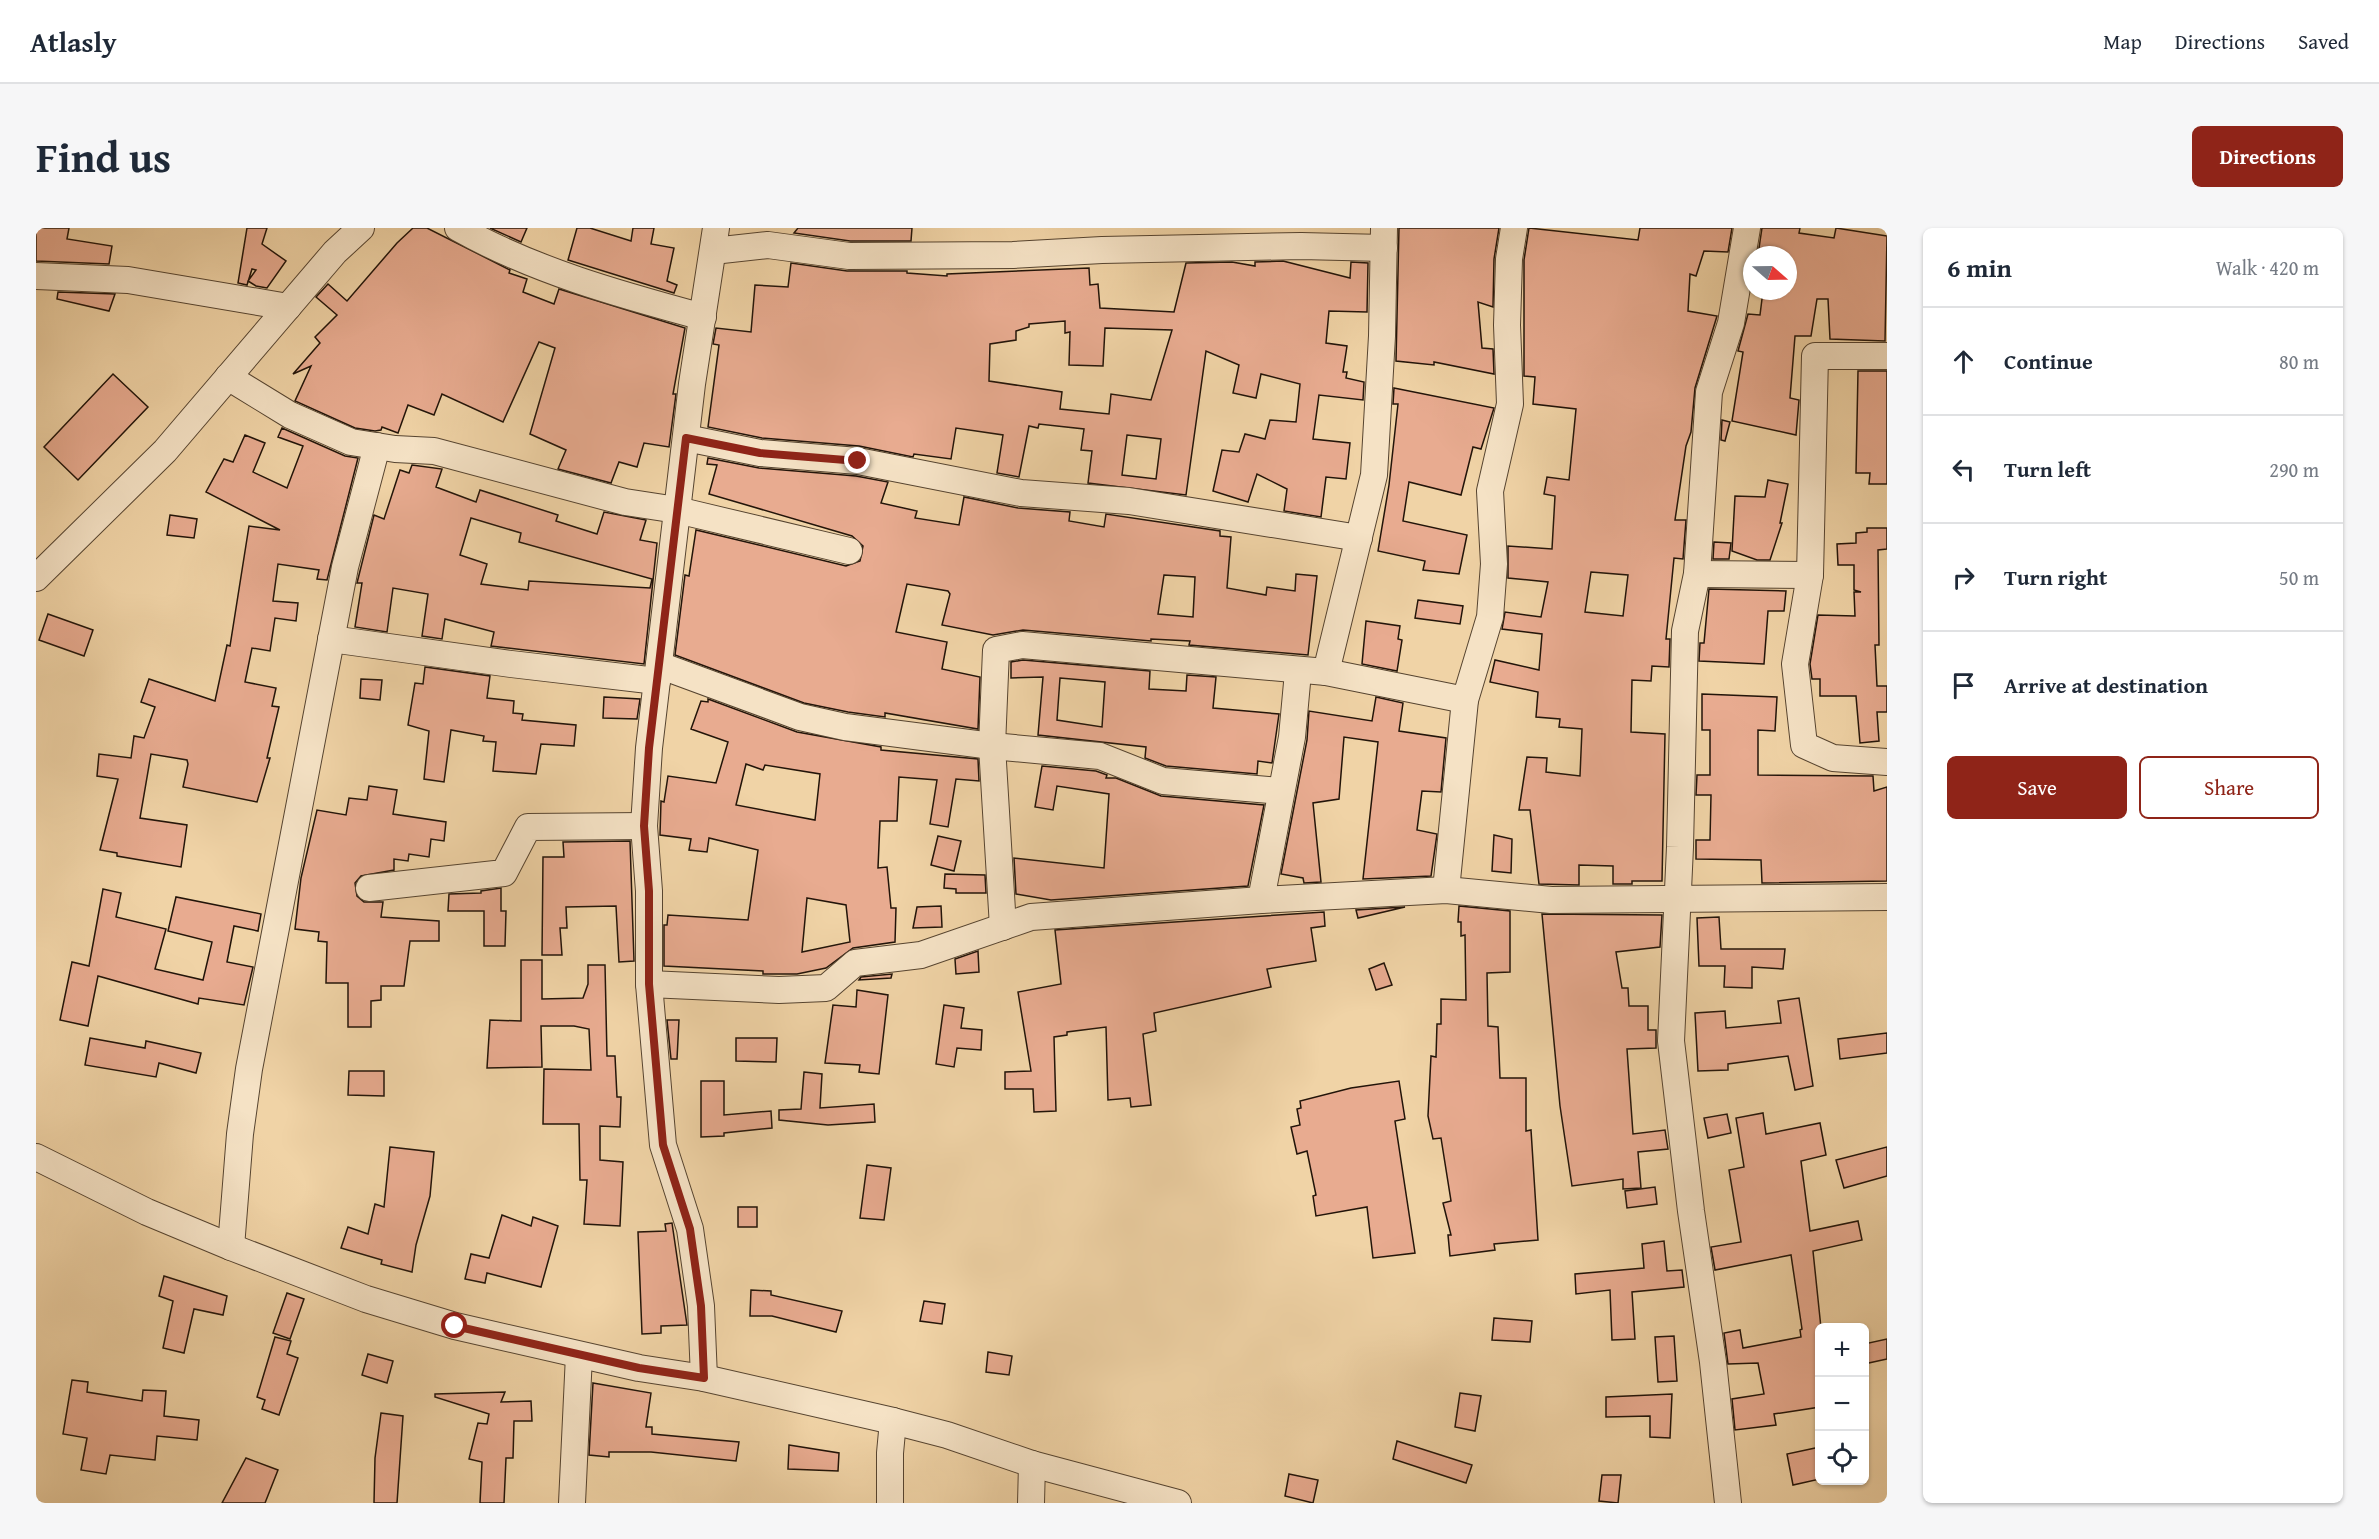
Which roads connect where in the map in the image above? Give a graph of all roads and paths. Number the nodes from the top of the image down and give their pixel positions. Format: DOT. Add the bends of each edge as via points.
graph roads {
  1 [pos="361,228"];
  2 [pos="458,228"];
  3 [pos="1514,228"];
  4 [pos="1748,228"];
  5 [pos="1384,238"];
  6 [pos="715,239"];
  7 [pos="1165,239"];
  8 [pos="36,276"];
  9 [pos="288,307"];
  10 [pos="703,317"];
  11 [pos="1887,356"];
  12 [pos="228,377"];
  13 [pos="686,438"];
  14 [pos="377,446"];
  15 [pos="677,510"];
  16 [pos="1359,538"];
  17 [pos="849,551"];
  18 [pos="1697,574"];
  19 [pos="1810,575"];
  20 [pos="36,578"];
  21 [pos="331,639"];
  22 [pos="1298,672"];
  23 [pos="1326,672"];
  24 [pos="658,673"];
  25 [pos="1465,700"];
  26 [pos="992,746"];
  27 [pos="1887,762"];
  28 [pos="1281,791"];
  29 [pos="644,826"];
  30 [pos="369,888"];
  31 [pos="1446,890"];
  32 [pos="1887,897"];
  33 [pos="1679,898"];
  34 [pos="1261,900"];
  35 [pos="1003,927"];
  36 [pos="649,984"];
  37 [pos="36,1157"];
  38 [pos="231,1247"];
  39 [pos="579,1354"];
  40 [pos="704,1378"];
  41 [pos="893,1421"];
  42 [pos="1032,1464"];
  43 [pos="572,1503"];
  44 [pos="890,1503"];
  45 [pos="1030,1503"];
  46 [pos="1178,1503"];
  47 [pos="1728,1503"];
  1 -- 9 [label="street"];
  2 -- 10 [label="street" via="494,248 599,289"];
  3 -- 25 [label="street" via="1507,325 1510,404 1490,491 1494,564 1490,617"];
  4 -- 18 [label="street" via="1731,323 1709,392"];
  5 -- 7 [label="street" via="1301,246"];
  5 -- 16 [label="street" via="1374,475"];
  6 -- 7 [label="street" via="849,256 1013,255"];
  6 -- 10 [label="street"];
  8 -- 9 [label="street" via="128,280"];
  9 -- 12 [label="street"];
  10 -- 13 [label="street"];
  11 -- 19 [label="street" via="1815,356"];
  12 -- 14 [label="street" via="290,415 351,442"];
  12 -- 20 [label="street" via="165,451"];
  13 -- 15 [label="street"];
  13 -- 16 [label="street" via="760,453 858,461 1021,493 1129,501"];
  14 -- 15 [label="street" via="434,450 625,502"];
  14 -- 21 [label="street" via="345,567"];
  15 -- 17 [label="street"];
  15 -- 24 [label="street"];
  16 -- 23 [label="street"];
  18 -- 19 [label="street"];
  18 -- 33 [label="street" via="1685,631"];
  19 -- 27 [label="street" via="1795,664 1804,745 1833,758"];
  21 -- 24 [label="street" via="511,664"];
  21 -- 38 [label="street" via="249,1069"];
  22 -- 23 [label="street"];
  22 -- 26 [label="street" via="1022,645 996,650"];
  22 -- 28 [label="street" via="1292,737"];
  23 -- 25 [label="street"];
  24 -- 26 [label="street" via="800,717"];
  24 -- 29 [label="street"];
  25 -- 31 [label="street"];
  26 -- 28 [label="street" via="1100,756 1163,781"];
  26 -- 35 [label="street"];
  28 -- 34 [label="street"];
  29 -- 30 [label="street" via="528,827 504,873"];
  29 -- 36 [label="street"];
  31 -- 33 [label="street" via="1551,900"];
  31 -- 34 [label="street"];
  32 -- 33 [label="street"];
  33 -- 47 [label="street" via="1671,1041"];
  34 -- 35 [label="street" via="1031,917"];
  35 -- 36 [label="street" via="921,956 855,963 826,988 779,990"];
  36 -- 40 [label="street" via="663,1145 690,1229 701,1306"];
  37 -- 38 [label="street" via="147,1212"];
  38 -- 39 [label="street" via="366,1299"];
  39 -- 40 [label="street"];
  39 -- 43 [label="street"];
  40 -- 41 [label="street"];
  41 -- 42 [label="street"];
  41 -- 44 [label="street"];
  42 -- 45 [label="street"];
  42 -- 46 [label="street"];
}
